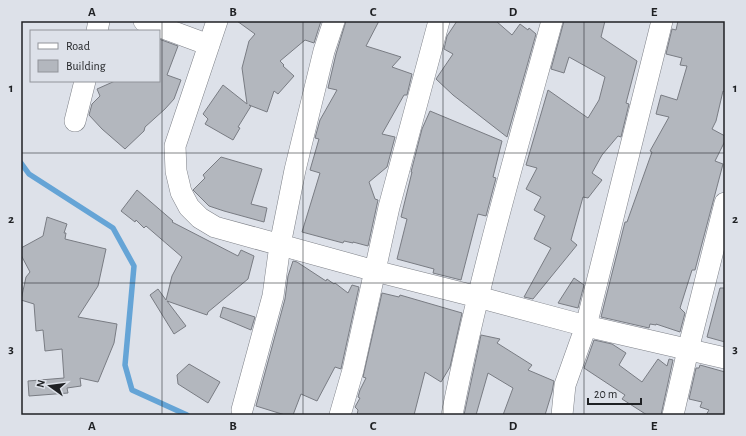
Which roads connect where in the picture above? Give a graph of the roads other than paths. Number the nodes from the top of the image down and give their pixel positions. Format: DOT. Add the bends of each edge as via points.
graph roads {
  1 [pos="144,21"];
  2 [pos="217,21"];
  3 [pos="334,21"];
  4 [pos="438,21"];
  5 [pos="552,21"];
  6 [pos="662,21"];
  7 [pos="209,45"];
  8 [pos="85,82"];
  9 [pos="75,121"];
  10 [pos="725,203"];
  11 [pos="280,245"];
  12 [pos="375,271"];
  13 [pos="478,296"];
  14 [pos="586,326"];
  15 [pos="688,350"];
  16 [pos="725,358"];
  17 [pos="242,410"];
  18 [pos="340,415"];
  19 [pos="452,415"];
  20 [pos="562,415"];
  21 [pos="673,415"];
  1 -- 7 [label="street"];
  2 -- 7 [label="street"];
  3 -- 11 [label="street" via="298,155"];
  4 -- 12 [label="street" via="389,207"];
  5 -- 13 [label="street"];
  6 -- 14 [label="street"];
  7 -- 11 [label="street" via="175,146 176,171 181,192 189,207 200,218 215,227"];
  8 -- 9 [label="street"];
  10 -- 15 [label="street"];
  11 -- 12 [label="street"];
  11 -- 17 [label="street" via="273,296"];
  12 -- 13 [label="street"];
  12 -- 18 [label="street" via="353,370"];
  13 -- 14 [label="street"];
  13 -- 19 [label="street"];
  14 -- 15 [label="street"];
  14 -- 20 [label="street" via="565,385"];
  15 -- 16 [label="street"];
  15 -- 21 [label="street"];
}
